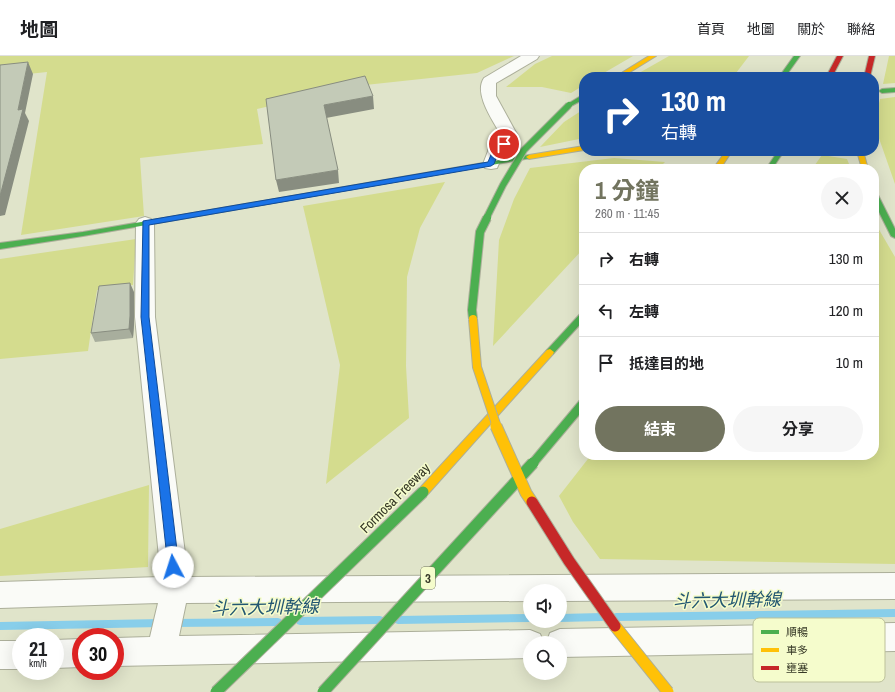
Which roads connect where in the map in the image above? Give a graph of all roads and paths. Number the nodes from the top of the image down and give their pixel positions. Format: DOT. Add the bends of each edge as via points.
graph roads {
  1 [pos="532,56"];
  2 [pos="653,56"];
  3 [pos="797,56"];
  4 [pos="840,56"];
  5 [pos="872,56"];
  6 [pos="626,72"];
  7 [pos="786,72"];
  8 [pos="831,72"];
  9 [pos="868,72"];
  10 [pos="895,90"];
  11 [pos="882,91"];
  12 [pos="579,99"];
  13 [pos="579,149"];
  14 [pos="491,164"];
  15 [pos="879,205"];
  16 [pos="145,223"];
  17 [pos="895,236"];
  18 [pos="0,246"];
  19 [pos="579,320"];
  20 [pos="579,408"];
  21 [pos="895,586"];
  22 [pos="175,590"];
  23 [pos="0,595"];
  24 [pos="885,637"];
  25 [pos="895,637"];
  26 [pos="753,640"];
  27 [pos="567,643"];
  28 [pos="523,644"];
  29 [pos="161,651"];
  30 [pos="124,652"];
  31 [pos="0,655"];
  32 [pos="12,655"];
  33 [pos="216,692"];
  34 [pos="323,692"];
  35 [pos="668,692"];
  1 -- 14 [label="street" via="489,81 488,96 512,138 496,150"];
  2 -- 6 [label="main road"];
  3 -- 7 [label="main road"];
  4 -- 8 [label="main road"];
  5 -- 9 [label="main road"];
  10 -- 11 [label="main road"];
  12 -- 35 [label="main road, bridge" via="569,105 524,150 480,232 472,310 477,367 495,423 526,493 614,625"];
  13 -- 14 [label="main road"];
  14 -- 16 [label="main road"];
  15 -- 17 [label="main road"];
  16 -- 18 [label="main road"];
  16 -- 22 [label="street" via="145,317"];
  19 -- 33 [label="main road, Formosa Freeway, bridge" via="423,492"];
  20 -- 34 [label="main road, 3, bridge" via="533,463"];
  21 -- 22 [label="street"];
  22 -- 23 [label="street"];
  22 -- 29 [label="street"];
  24 -- 25 [label="street"];
  26 -- 27 [label="street"];
  28 -- 29 [label="street"];
  29 -- 30 [label="street"];
  31 -- 32 [label="street"];
}
